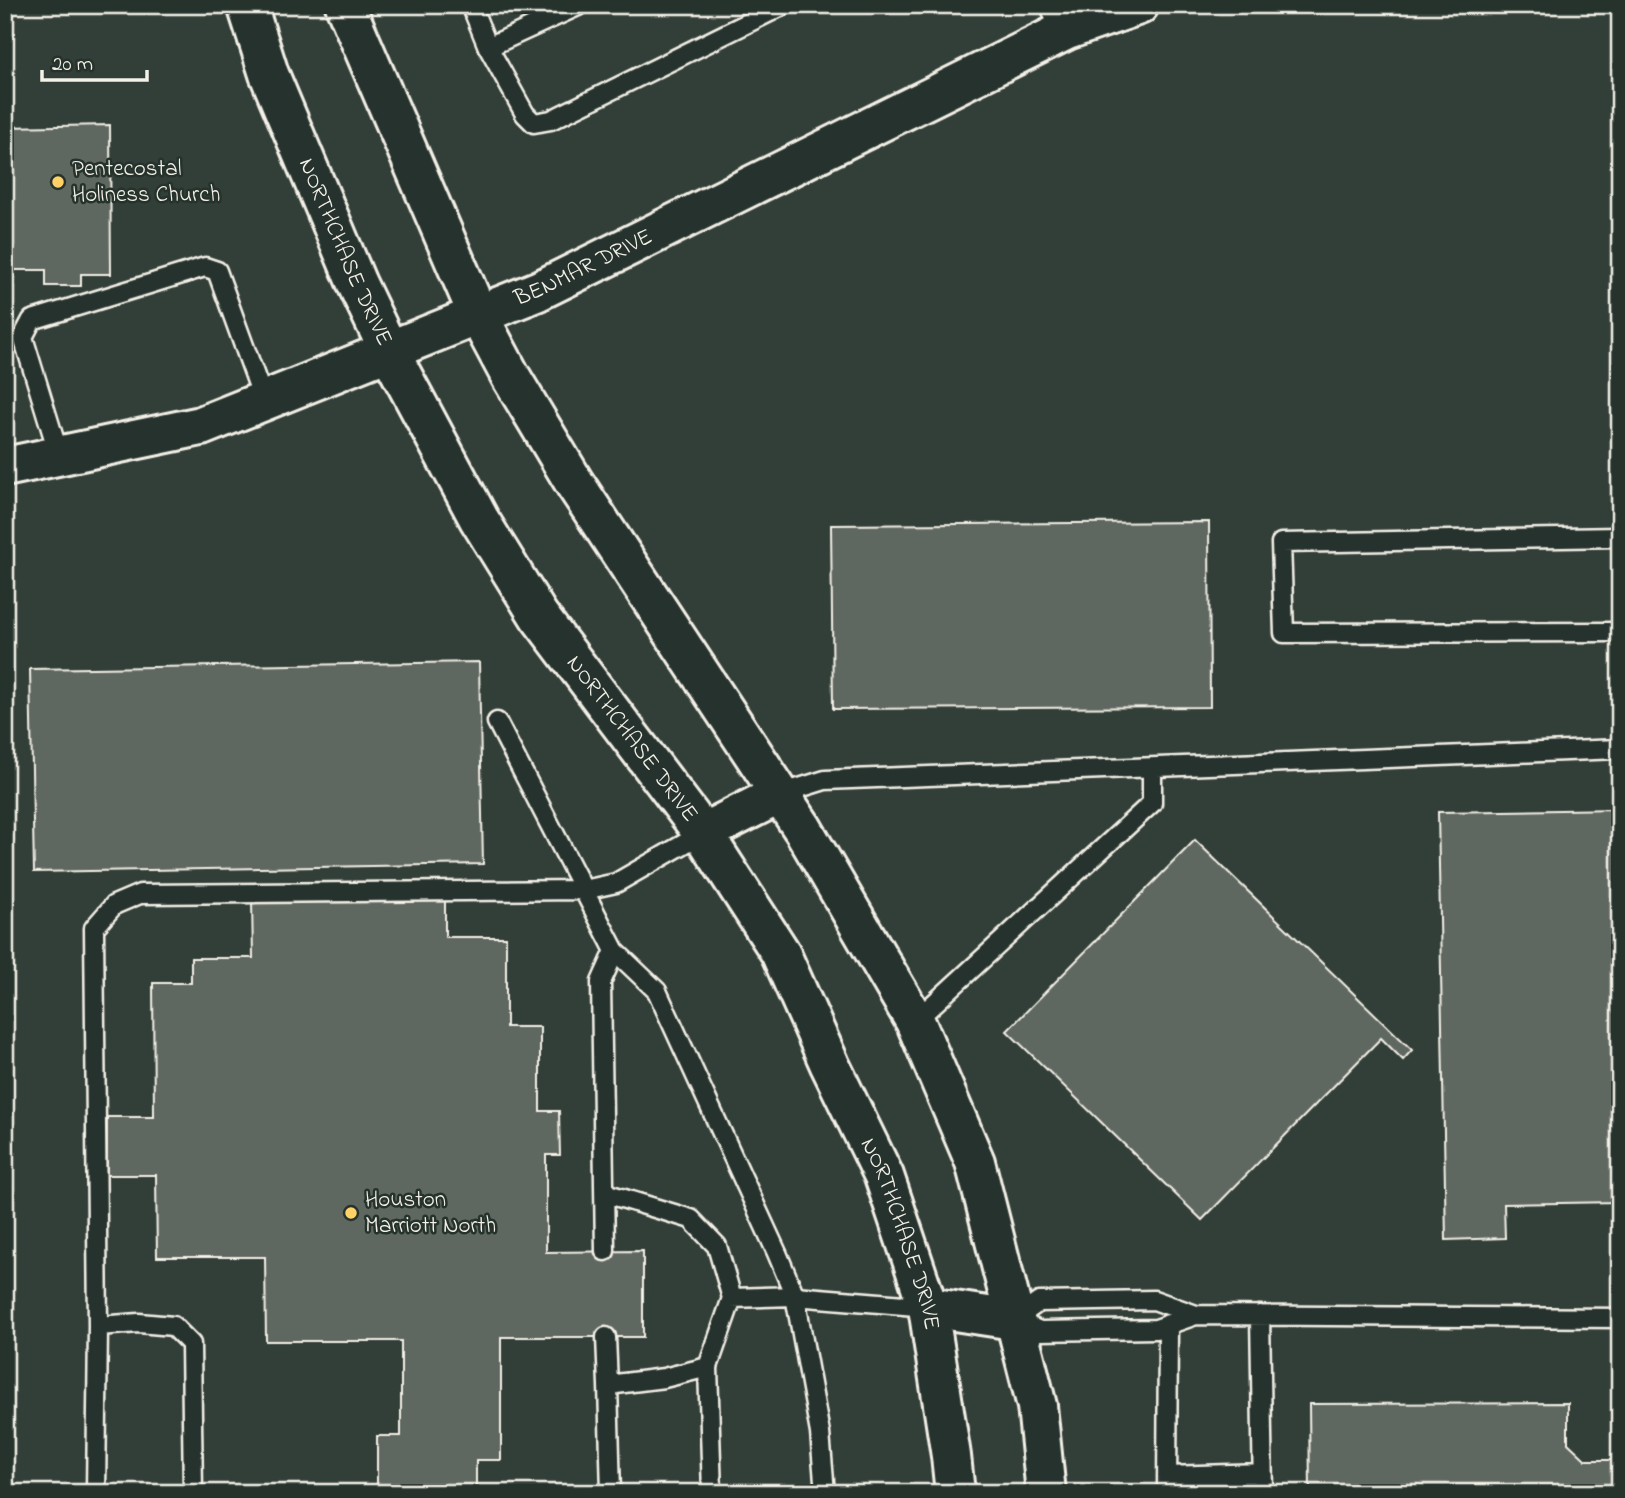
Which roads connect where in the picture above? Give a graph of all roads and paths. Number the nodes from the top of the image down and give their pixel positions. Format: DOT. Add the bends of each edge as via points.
graph roads {
  1 [pos="247,5"];
  2 [pos="345,5"];
  3 [pos="471,5"];
  4 [pos="580,5"];
  5 [pos="784,5"];
  6 [pos="1117,8"];
  7 [pos="1063,18"];
  8 [pos="488,47"];
  9 [pos="478,315"];
  10 [pos="389,351"];
  11 [pos="264,401"];
  12 [pos="59,454"];
  13 [pos="5,467"];
  14 [pos="1620,537"];
  15 [pos="1620,632"];
  16 [pos="497,722"];
  17 [pos="1620,750"];
  18 [pos="1152,768"];
  19 [pos="780,794"];
  20 [pos="703,833"];
  21 [pos="584,890"];
  22 [pos="615,951"];
  23 [pos="915,1021"];
  24 [pos="605,1193"];
  25 [pos="605,1251"];
  26 [pos="795,1296"];
  27 [pos="732,1297"];
  28 [pos="928,1307"];
  29 [pos="1196,1315"];
  30 [pos="1260,1315"];
  31 [pos="1620,1318"];
  32 [pos="1014,1320"];
  33 [pos="1168,1324"];
  34 [pos="98,1326"];
  35 [pos="606,1337"];
  36 [pos="708,1367"];
  37 [pos="608,1385"];
  38 [pos="1262,1473"];
  39 [pos="1167,1484"];
  40 [pos="96,1493"];
  41 [pos="194,1493"];
  42 [pos="611,1493"];
  43 [pos="712,1493"];
  44 [pos="825,1493"];
  45 [pos="955,1493"];
  46 [pos="1046,1493"];
  47 [pos="1263,1493"];
  1 -- 10 [label="street, NORTHCHASE DRIVE" via="269,74"];
  2 -- 9 [label="street"];
  3 -- 8 [label="lane"];
  4 -- 8 [label="lane"];
  5 -- 8 [label="lane" via="551,120 534,122 525,114"];
  6 -- 7 [label="street, BENMAR DRIVE"];
  7 -- 9 [label="street, BENMAR DRIVE" via="538,290"];
  9 -- 10 [label="street, BENMAR DRIVE"];
  9 -- 19 [label="street" via="575,484"];
  10 -- 11 [label="street, BENMAR DRIVE"];
  10 -- 20 [label="street, NORTHCHASE DRIVE" via="479,519 539,616"];
  11 -- 12 [label="street, BENMAR DRIVE" via="201,426"];
  11 -- 12 [label="lane" via="217,271 205,267 32,320 23,337"];
  12 -- 13 [label="street, BENMAR DRIVE"];
  14 -- 15 [label="lane" via="1281,543 1284,633"];
  16 -- 21 [label="lane"];
  17 -- 18 [label="lane"];
  18 -- 19 [label="lane" via="825,780"];
  18 -- 23 [label="lane" via="1152,803"];
  19 -- 20 [label="street"];
  19 -- 23 [label="street"];
  20 -- 21 [label="lane" via="616,883"];
  20 -- 28 [label="street, NORTHCHASE DRIVE" via="780,951 884,1176"];
  21 -- 22 [label="lane"];
  21 -- 34 [label="lane" via="140,894 114,905 94,928"];
  22 -- 24 [label="lane" via="601,982"];
  22 -- 26 [label="lane" via="657,991"];
  23 -- 32 [label="street" via="975,1162"];
  24 -- 25 [label="lane"];
  24 -- 27 [label="lane" via="691,1219 717,1246"];
  26 -- 27 [label="lane"];
  26 -- 28 [label="lane"];
  26 -- 44 [label="lane" via="820,1433"];
  27 -- 36 [label="lane"];
  28 -- 32 [label="street"];
  28 -- 45 [label="street, NORTHCHASE DRIVE"];
  29 -- 30 [label="lane"];
  29 -- 32 [label="lane" via="1154,1300 1039,1302"];
  29 -- 33 [label="lane"];
  30 -- 31 [label="lane"];
  30 -- 38 [label="lane"];
  32 -- 33 [label="lane" via="1040,1332 1156,1329"];
  32 -- 46 [label="street" via="1037,1406"];
  33 -- 39 [label="lane"];
  34 -- 40 [label="lane"];
  34 -- 41 [label="lane" via="173,1326 191,1344"];
  35 -- 37 [label="lane"];
  36 -- 37 [label="lane"];
  36 -- 43 [label="lane"];
  37 -- 42 [label="lane"];
  38 -- 39 [label="lane"];
  38 -- 47 [label="lane"];
}
